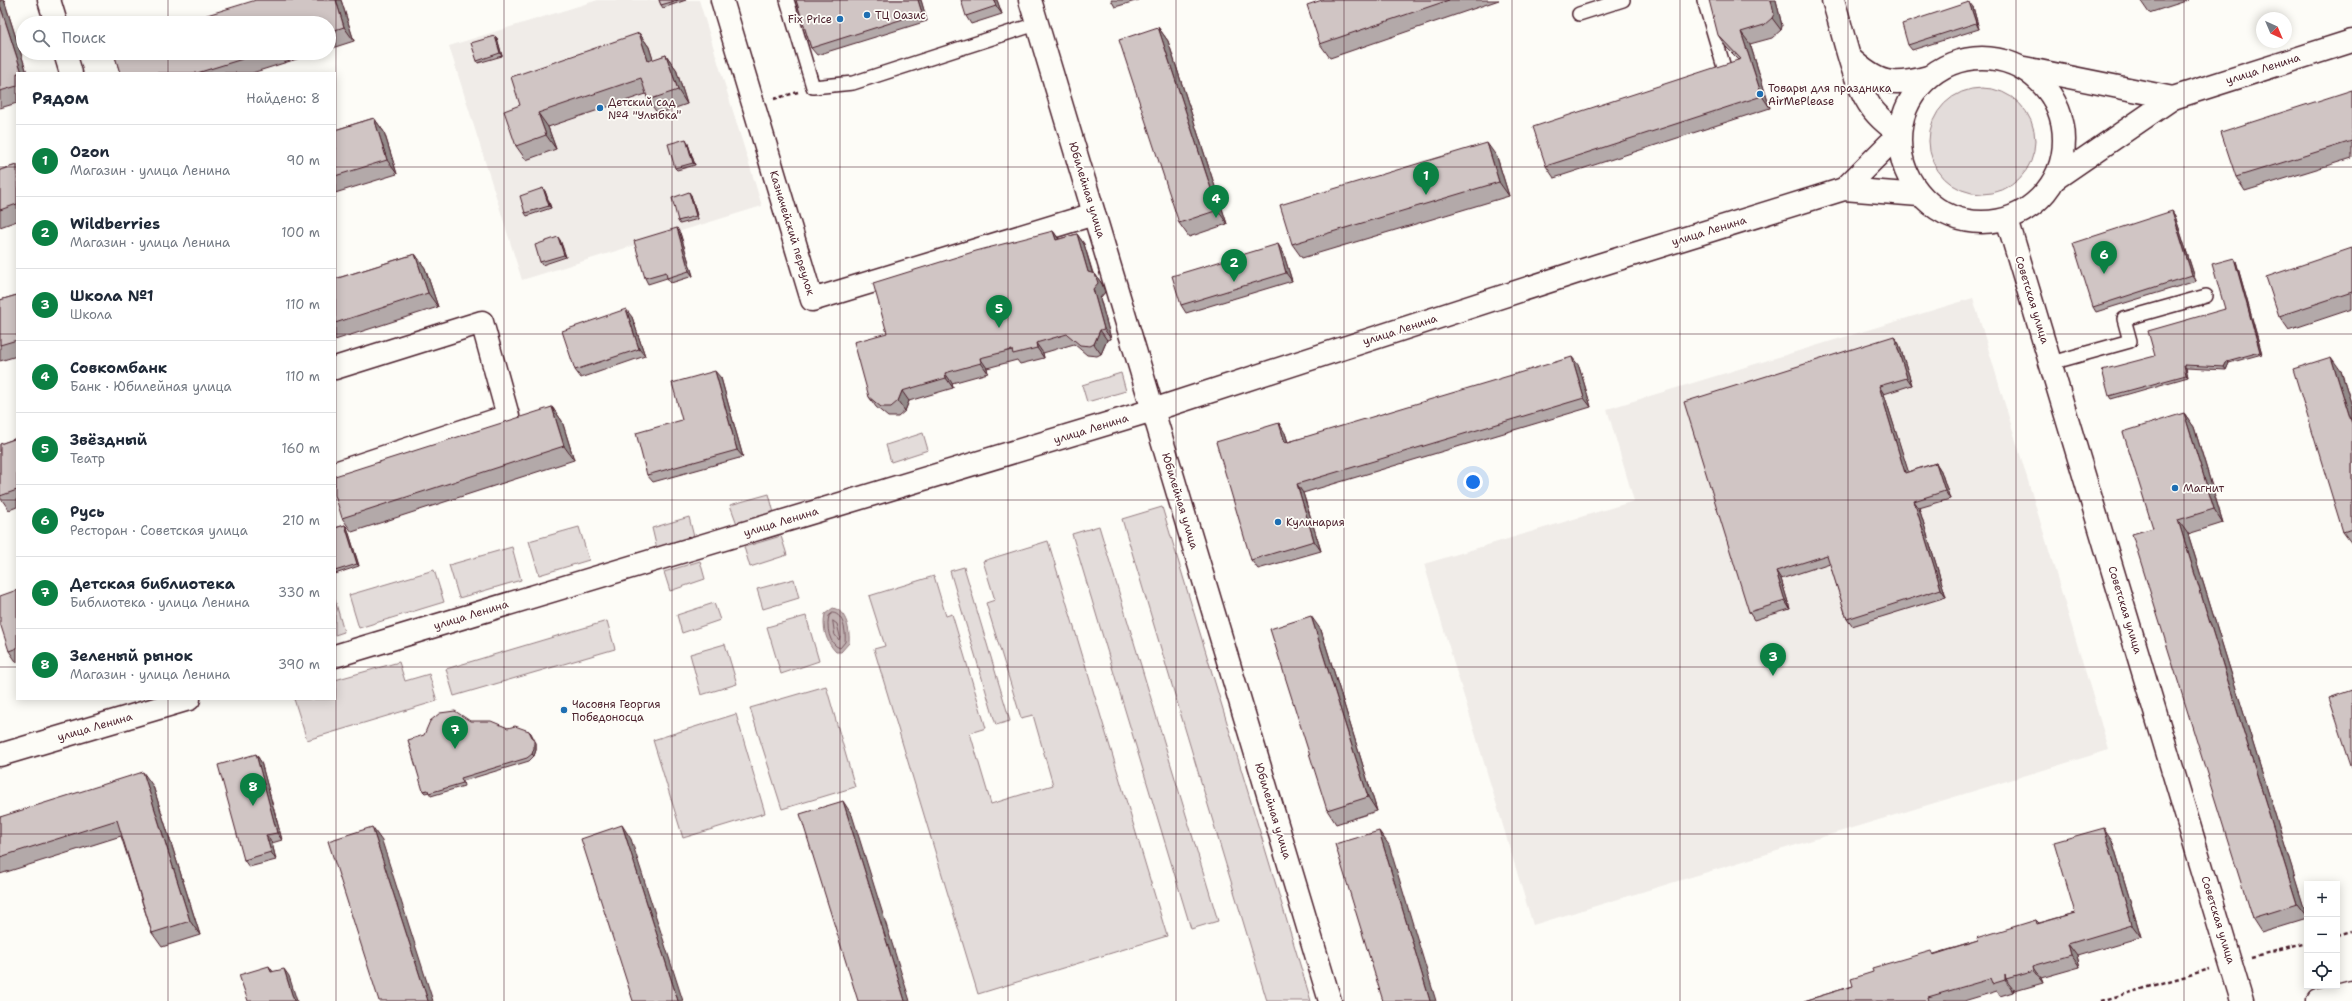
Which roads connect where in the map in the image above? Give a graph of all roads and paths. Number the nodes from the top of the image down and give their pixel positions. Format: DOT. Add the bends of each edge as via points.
graph roads {
  1 [pos="49,0"];
  2 [pos="722,0"];
  3 [pos="787,0"];
  4 [pos="1030,0"];
  5 [pos="1623,0"];
  6 [pos="1704,0"];
  7 [pos="1833,0"];
  8 [pos="1579,14"];
  9 [pos="54,16"];
  10 [pos="1036,24"];
  11 [pos="2352,41"];
  12 [pos="1850,58"];
  13 [pos="67,60"];
  14 [pos="1723,64"];
  15 [pos="2021,67"];
  16 [pos="71,72"];
  17 [pos="1928,78"];
  18 [pos="814,87"];
  19 [pos="2173,98"];
  20 [pos="753,105"];
  21 [pos="1899,134"];
  22 [pos="2056,179"];
  23 [pos="1844,189"];
  24 [pos="1919,194"];
  25 [pos="1094,214"];
  26 [pos="2007,219"];
  27 [pos="2206,296"];
  28 [pos="2051,364"];
  29 [pos="336,368"];
  30 [pos="1153,410"];
  31 [pos="336,473"];
  32 [pos="336,656"];
  33 [pos="186,700"];
  34 [pos="0,755"];
  35 [pos="2352,931"];
  36 [pos="2340,934"];
  37 [pos="2304,944"];
  38 [pos="2232,963"];
  39 [pos="2352,992"];
  40 [pos="1330,1001"];
  41 [pos="2101,1001"];
  42 [pos="2242,1001"];
  43 [pos="2318,1001"];
  1 -- 9 [label="street"];
  2 -- 20 [label="street, Казначейский переулок"];
  3 -- 18 [label="lane"];
  4 -- 10 [label="street, Юбилейная улица"];
  5 -- 8 [label="lane"];
  6 -- 14 [label="lane"];
  7 -- 12 [label="street"];
  10 -- 18 [label="lane" via="853,82"];
  10 -- 25 [label="street, Юбилейная улица"];
  11 -- 19 [label="street, улица Ленина"];
  12 -- 17 [label="street" via="1867,74 1884,81 1906,83"];
  12 -- 21 [label="street" via="1859,86 1869,105 1883,122"];
  13 -- 16 [label="street"];
  15 -- 17 [label="street" via="1989,58 1956,61"];
  15 -- 19 [label="street"];
  15 -- 22 [label="street" via="2046,87 2061,116 2064,148"];
  17 -- 21 [label="street" via="1908,103"];
  18 -- 20 [label="path"];
  19 -- 22 [label="street"];
  20 -- 25 [label="street, Казначейский переулок" via="812,300"];
  21 -- 23 [label="street"];
  21 -- 24 [label="street" via="1903,166"];
  22 -- 26 [label="street" via="2035,204"];
  23 -- 24 [label="street"];
  23 -- 30 [label="street, улица Ленина" via="1599,265"];
  24 -- 26 [label="street" via="1944,214 1969,222"];
  25 -- 30 [label="street, Юбилейная улица"];
  26 -- 28 [label="street, Советская улица"];
  27 -- 28 [label="lane" via="2124,319 2130,340"];
  28 -- 38 [label="street, Советская улица"];
  29 -- 31 [label="street" via="482,322 508,416"];
  30 -- 32 [label="street, улица Ленина"];
  30 -- 40 [label="street, Юбилейная улица"];
  33 -- 34 [label="street, улица Ленина"];
  35 -- 36 [label="path"];
  37 -- 38 [label="path"];
  38 -- 41 [label="path"];
  38 -- 42 [label="street, Советская улица"];
  39 -- 43 [label="street"];
}
